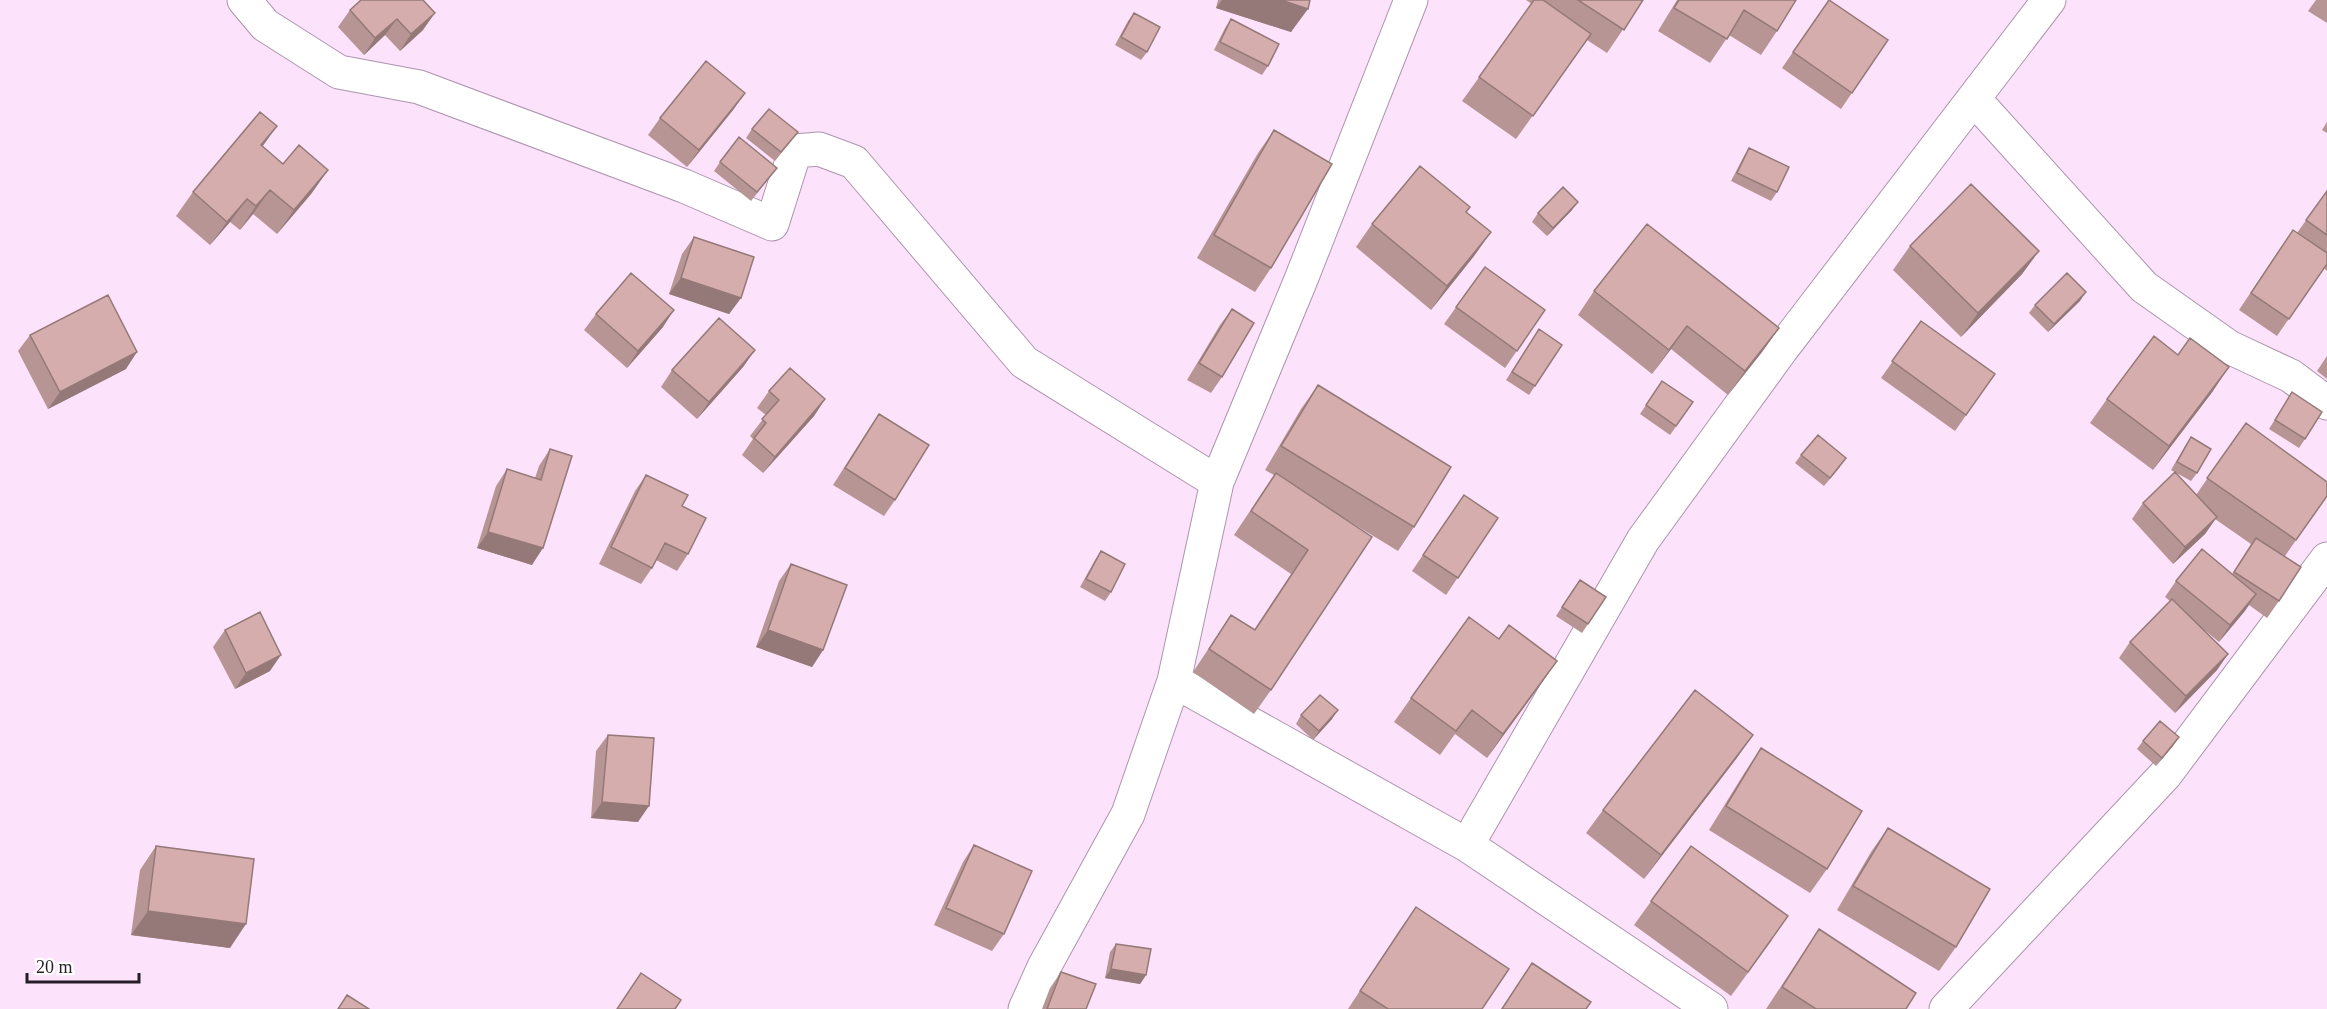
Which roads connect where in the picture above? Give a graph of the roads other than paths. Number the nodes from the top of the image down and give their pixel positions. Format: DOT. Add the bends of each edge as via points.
graph roads {
  1 [pos="244,0"];
  2 [pos="1411,0"];
  3 [pos="2049,0"];
  4 [pos="1974,99"];
  5 [pos="2327,403"];
  6 [pos="1217,482"];
  7 [pos="2327,559"];
  8 [pos="1173,681"];
  9 [pos="1467,845"];
  10 [pos="1024,1009"];
  11 [pos="1711,1009"];
  12 [pos="1946,1009"];
  1 -- 6 [label="street" via="265,25 339,72 419,87 684,186 772,224 795,151 819,149 854,162 1024,362"];
  2 -- 6 [label="street"];
  3 -- 4 [label="street"];
  4 -- 5 [label="street" via="2145,287 2229,347 2291,376"];
  4 -- 9 [label="street" via="1781,350 1643,540"];
  6 -- 8 [label="street"];
  7 -- 12 [label="street" via="2165,774"];
  8 -- 9 [label="street"];
  8 -- 10 [label="street" via="1128,814"];
  9 -- 11 [label="street"];
}
